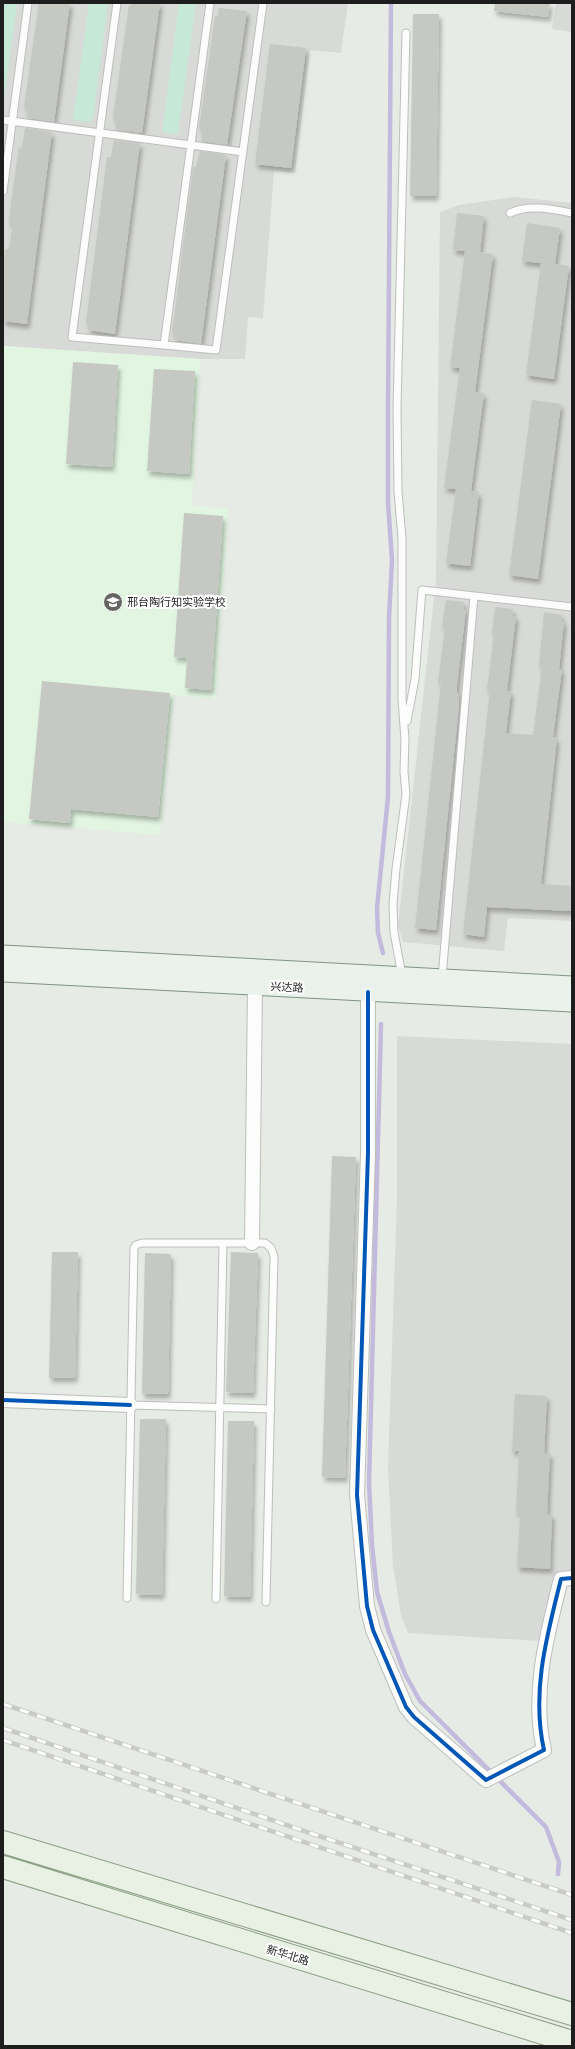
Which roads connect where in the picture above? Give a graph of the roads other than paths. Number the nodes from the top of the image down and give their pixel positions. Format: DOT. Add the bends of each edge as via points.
graph roads {
  1 [pos="28,3"];
  2 [pos="117,3"];
  3 [pos="210,3"];
  4 [pos="263,3"];
  5 [pos="406,33"];
  6 [pos="3,120"];
  7 [pos="12,121"];
  8 [pos="99,133"];
  9 [pos="191,145"];
  10 [pos="243,152"];
  11 [pos="3,192"];
  12 [pos="510,213"];
  13 [pos="572,213"];
  14 [pos="164,345"];
  15 [pos="474,596"];
  16 [pos="572,607"];
  17 [pos="405,740"];
  18 [pos="3,956"];
  19 [pos="3,972"];
  20 [pos="402,977"];
  21 [pos="442,979"];
  22 [pos="255,986"];
  23 [pos="572,986"];
  24 [pos="368,992"];
  25 [pos="572,1002"];
  26 [pos="223,1243"];
  27 [pos="252,1243"];
  28 [pos="3,1400"];
  29 [pos="130,1405"];
  30 [pos="220,1407"];
  31 [pos="271,1409"];
  32 [pos="572,1578"];
  33 [pos="127,1598"];
  34 [pos="216,1599"];
  35 [pos="266,1602"];
  36 [pos="3,1842"];
  37 [pos="3,1867"];
  38 [pos="572,2014"];
  39 [pos="572,2042"];
  1 -- 7 [label="lane"];
  2 -- 8 [label="lane"];
  3 -- 9 [label="lane"];
  4 -- 10 [label="lane"];
  5 -- 17 [label="lane" via="397,409 398,491 402,538 402,699"];
  6 -- 7 [label="lane"];
  7 -- 8 [label="lane"];
  7 -- 11 [label="lane"];
  8 -- 9 [label="lane"];
  8 -- 14 [label="lane" via="72,338"];
  9 -- 10 [label="lane"];
  9 -- 14 [label="lane"];
  10 -- 14 [label="lane" via="216,350"];
  12 -- 13 [label="lane" via="518,209 540,209"];
  15 -- 16 [label="lane"];
  15 -- 17 [label="lane" via="422,590 414,679"];
  15 -- 21 [label="lane"];
  17 -- 20 [label="lane" via="406,794 393,904 394,932"];
  18 -- 20 [label="main road, 兴达路"];
  19 -- 22 [label="main road, 兴达路"];
  20 -- 21 [label="main road, 兴达路"];
  21 -- 23 [label="main road, 兴达路"];
  22 -- 24 [label="main road, 兴达路"];
  22 -- 27 [label="street"];
  24 -- 25 [label="main road, 兴达路"];
  24 -- 32 [label="street" via="368,1153 357,1495 367,1606 373,1630 406,1707 486,1780 544,1750 538,1706 541,1669 561,1579"];
  26 -- 27 [label="lane"];
  26 -- 29 [label="lane" via="142,1243 134,1248"];
  26 -- 30 [label="lane"];
  27 -- 31 [label="lane" via="265,1243 271,1248 274,1256"];
  28 -- 29 [label="street"];
  29 -- 30 [label="lane"];
  29 -- 33 [label="lane"];
  30 -- 31 [label="lane"];
  30 -- 34 [label="lane"];
  31 -- 35 [label="lane"];
  36 -- 38 [label="main road"];
  37 -- 39 [label="main road, 新华北路"];
}
